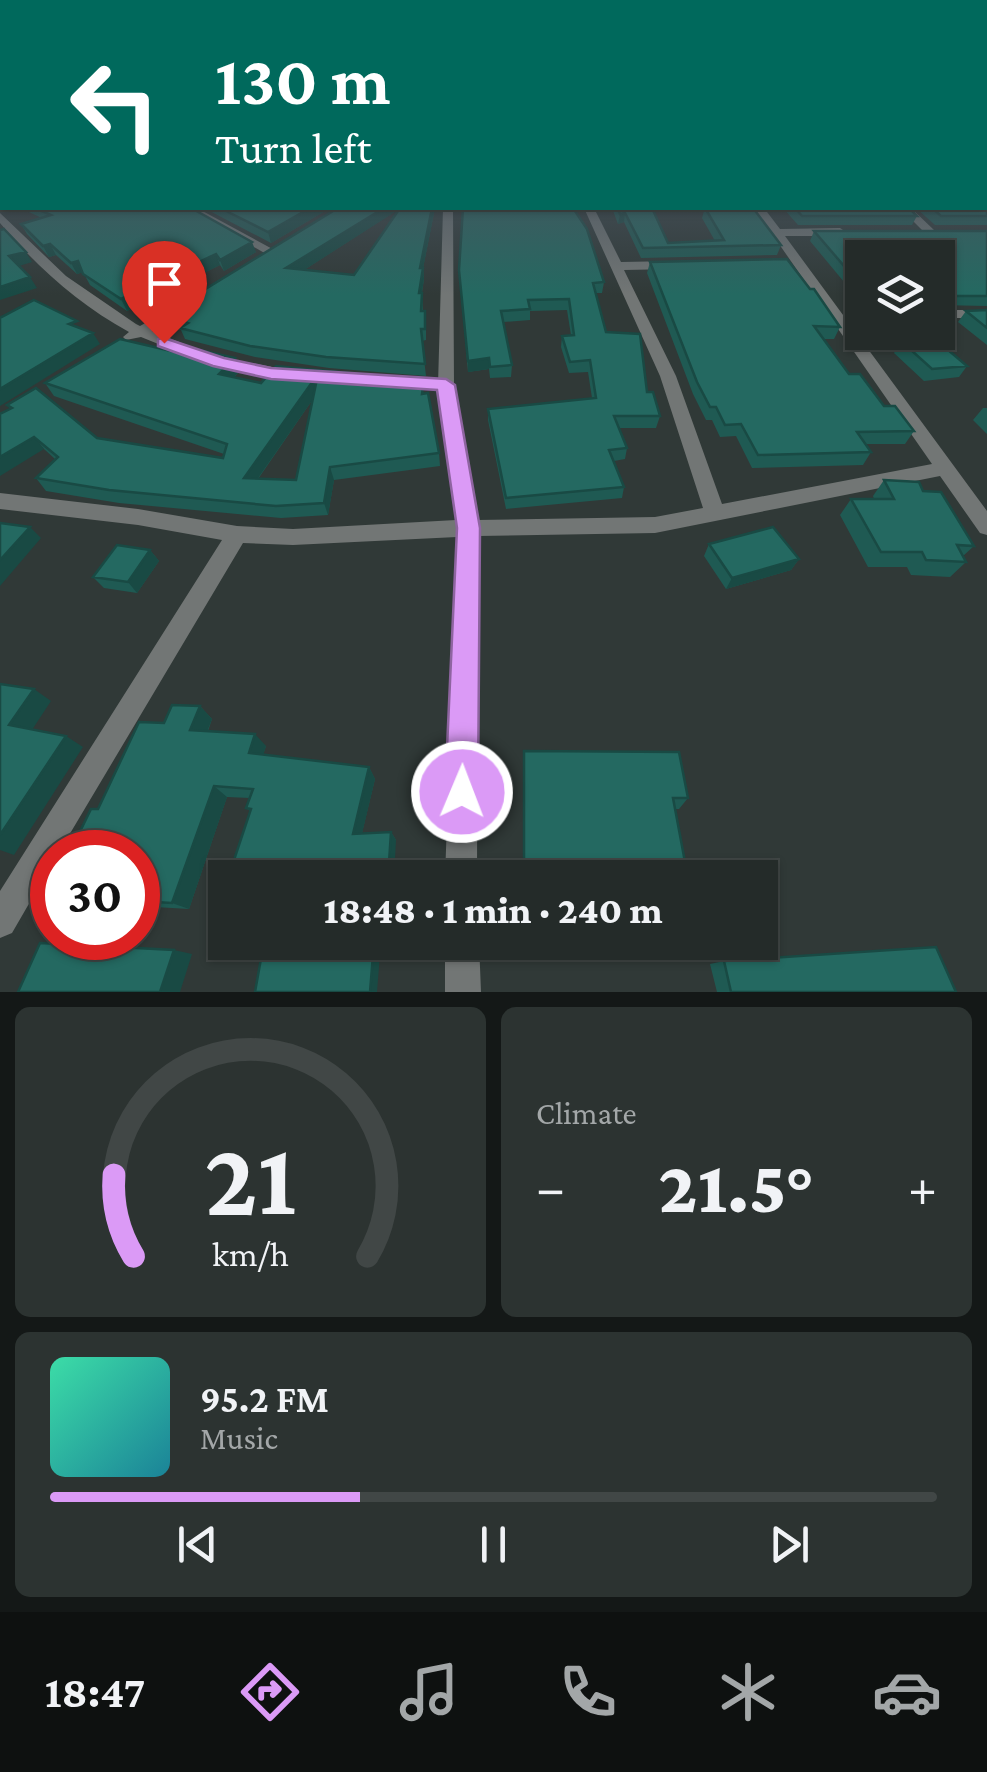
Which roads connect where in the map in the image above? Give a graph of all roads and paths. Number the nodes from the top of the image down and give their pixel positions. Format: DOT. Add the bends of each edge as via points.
graph roads {
  1 [pos="194,210"];
  2 [pos="448,210"];
  3 [pos="590,210"];
  4 [pos="760,210"];
  5 [pos="906,210"];
  6 [pos="0,216"];
  7 [pos="856,232"];
  8 [pos="912,232"];
  9 [pos="930,232"];
  10 [pos="949,232"];
  11 [pos="777,233"];
  12 [pos="286,243"];
  13 [pos="272,252"];
  14 [pos="256,264"];
  15 [pos="778,264"];
  16 [pos="797,264"];
  17 [pos="686,265"];
  18 [pos="616,266"];
  19 [pos="200,297"];
  20 [pos="836,314"];
  21 [pos="845,314"];
  22 [pos="955,314"];
  23 [pos="987,314"];
  24 [pos="129,338"];
  25 [pos="305,377"];
  26 [pos="945,468"];
  27 [pos="0,501"];
  28 [pos="715,514"];
  29 [pos="987,527"];
  30 [pos="468,528"];
  31 [pos="237,534"];
  32 [pos="462,860"];
  33 [pos="0,921"];
  34 [pos="462,960"];
  35 [pos="463,992"];
  1 -- 13 [label="street"];
  2 -- 30 [label="street" via="437,384"];
  3 -- 18 [label="street"];
  4 -- 11 [label="street"];
  5 -- 9 [label="street"];
  6 -- 24 [label="street" via="40,264"];
  7 -- 11 [label="street"];
  8 -- 9 [label="street"];
  9 -- 10 [label="street"];
  11 -- 16 [label="street"];
  12 -- 13 [label="street"];
  13 -- 14 [label="street"];
  15 -- 16 [label="street"];
  16 -- 20 [label="street"];
  17 -- 18 [label="street"];
  18 -- 28 [label="street" via="668,376"];
  19 -- 24 [label="street"];
  20 -- 21 [label="street"];
  20 -- 26 [label="street"];
  22 -- 23 [label="street"];
  24 -- 25 [label="street"];
  26 -- 28 [label="street"];
  26 -- 29 [label="street"];
  27 -- 31 [label="street"];
  28 -- 30 [label="street" via="655,525"];
  30 -- 31 [label="street"];
  30 -- 32 [label="street"];
  31 -- 33 [label="street"];
  34 -- 35 [label="street"];
}
